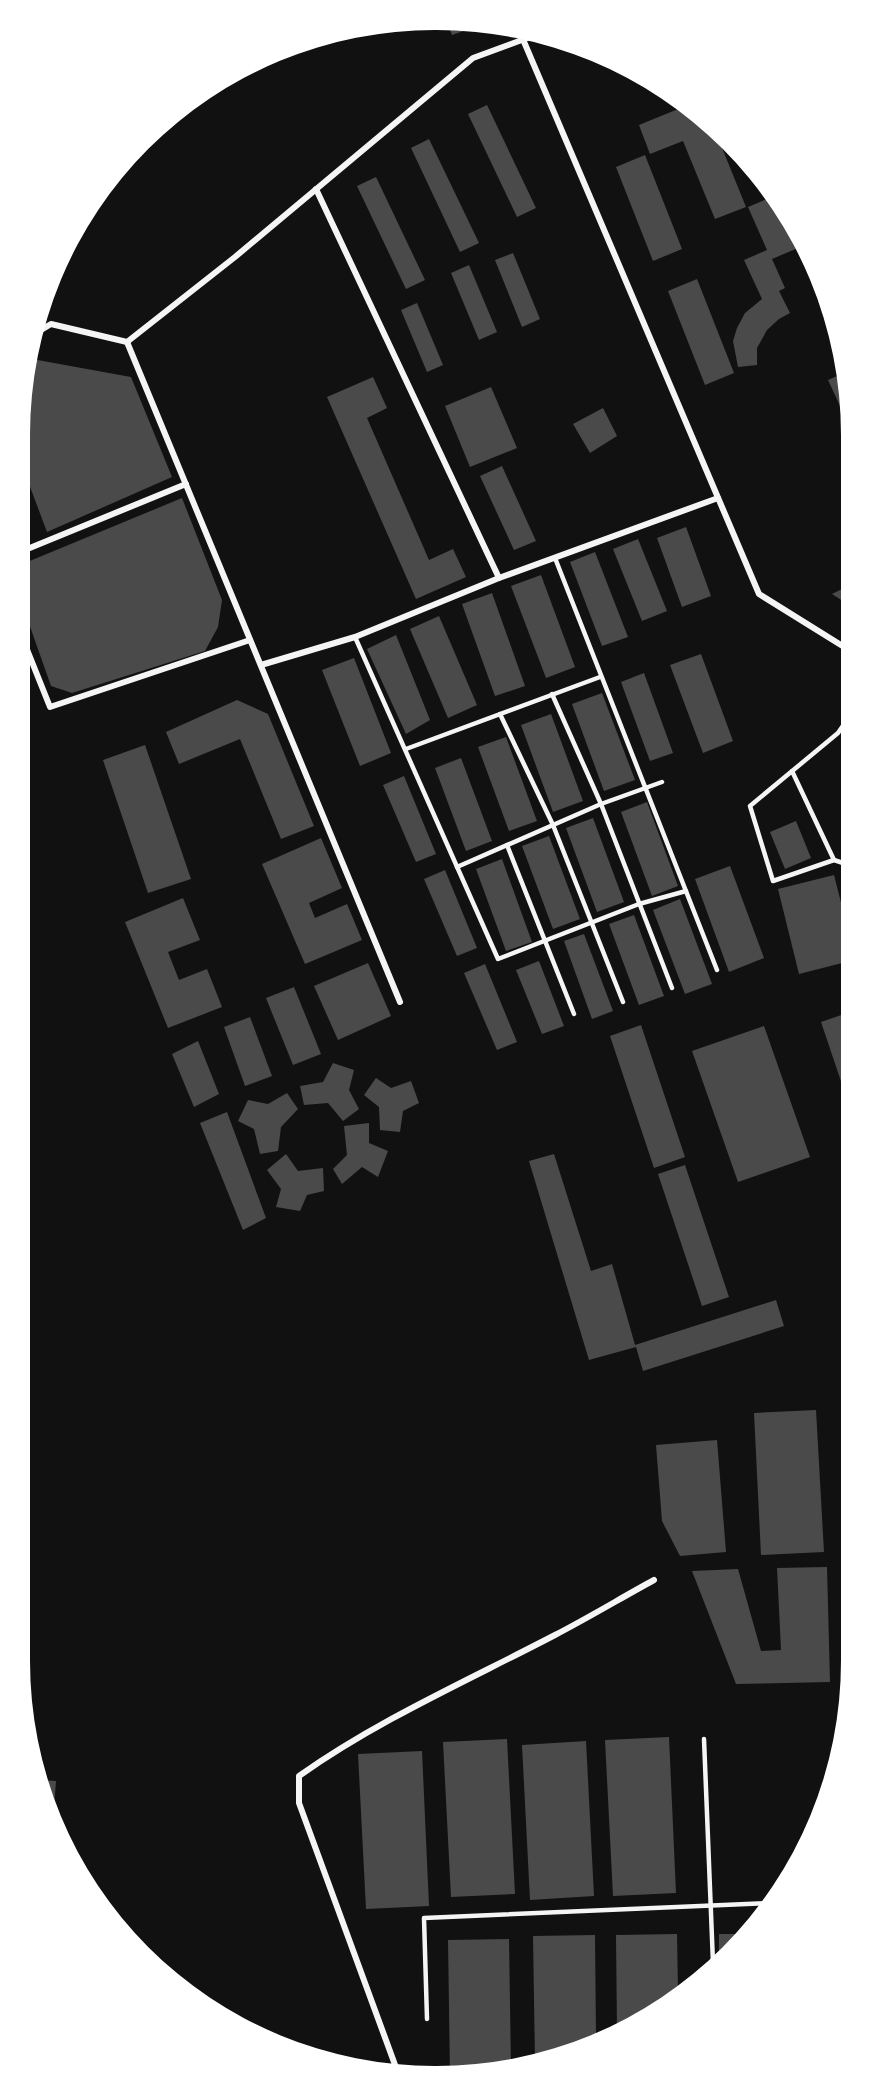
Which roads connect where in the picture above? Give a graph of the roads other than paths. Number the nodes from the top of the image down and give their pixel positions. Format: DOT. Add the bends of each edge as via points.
graph roads {
  1 [pos="522,40"];
  2 [pos="523,40"];
  3 [pos="316,189"];
  4 [pos="45,328"];
  5 [pos="128,342"];
  6 [pos="186,484"];
  7 [pos="718,498"];
  8 [pos="30,548"];
  9 [pos="555,558"];
  10 [pos="499,578"];
  11 [pos="355,637"];
  12 [pos="250,640"];
  13 [pos="841,645"];
  14 [pos="30,657"];
  15 [pos="261,665"];
  16 [pos="600,677"];
  17 [pos="552,694"];
  18 [pos="500,714"];
  19 [pos="841,729"];
  20 [pos="406,749"];
  21 [pos="792,771"];
  22 [pos="662,782"];
  23 [pos="645,790"];
  24 [pos="601,804"];
  25 [pos="553,825"];
  26 [pos="507,845"];
  27 [pos="834,860"];
  28 [pos="841,862"];
  29 [pos="458,867"];
  30 [pos="686,891"];
  31 [pos="639,904"];
  32 [pos="592,921"];
  33 [pos="545,939"];
  34 [pos="717,970"];
  35 [pos="672,988"];
  36 [pos="400,1002"];
  37 [pos="623,1002"];
  38 [pos="574,1014"];
  39 [pos="654,1580"];
  40 [pos="704,1739"];
  41 [pos="760,1903"];
  42 [pos="711,1905"];
  43 [pos="713,1956"];
  44 [pos="427,2019"];
  45 [pos="395,2064"];
  1 -- 3 [label="street" via="473,58"];
  2 -- 7 [label="street"];
  3 -- 5 [label="street"];
  3 -- 10 [label="street"];
  4 -- 5 [label="street" via="51,324"];
  5 -- 6 [label="street"];
  6 -- 8 [label="street"];
  6 -- 12 [label="street"];
  7 -- 9 [label="street"];
  7 -- 13 [label="street" via="759,594"];
  9 -- 10 [label="street"];
  9 -- 16 [label="lane"];
  10 -- 11 [label="street"];
  11 -- 15 [label="street"];
  11 -- 20 [label="lane"];
  12 -- 14 [label="street" via="50,708"];
  12 -- 15 [label="street"];
  15 -- 36 [label="street"];
  16 -- 17 [label="lane"];
  16 -- 23 [label="lane"];
  17 -- 18 [label="lane"];
  17 -- 24 [label="lane"];
  18 -- 20 [label="lane"];
  18 -- 25 [label="lane"];
  19 -- 21 [label="lane"];
  20 -- 29 [label="lane"];
  21 -- 27 [label="lane"];
  21 -- 27 [label="lane" via="750,806 773,881"];
  22 -- 23 [label="lane"];
  23 -- 24 [label="lane"];
  23 -- 30 [label="lane"];
  24 -- 25 [label="lane"];
  24 -- 31 [label="lane"];
  25 -- 26 [label="lane"];
  25 -- 32 [label="lane"];
  26 -- 29 [label="lane"];
  26 -- 33 [label="lane"];
  27 -- 28 [label="lane"];
  29 -- 33 [label="lane" via="498,959"];
  30 -- 31 [label="lane"];
  30 -- 34 [label="lane"];
  31 -- 32 [label="lane"];
  31 -- 35 [label="lane"];
  32 -- 33 [label="lane"];
  32 -- 37 [label="lane"];
  33 -- 38 [label="lane"];
  39 -- 45 [label="street" via="557,1635 434,1697 322,1759 299,1776 298,1803"];
  40 -- 42 [label="lane"];
  41 -- 42 [label="lane"];
  42 -- 43 [label="lane"];
  42 -- 44 [label="lane" via="424,1918"];
}
